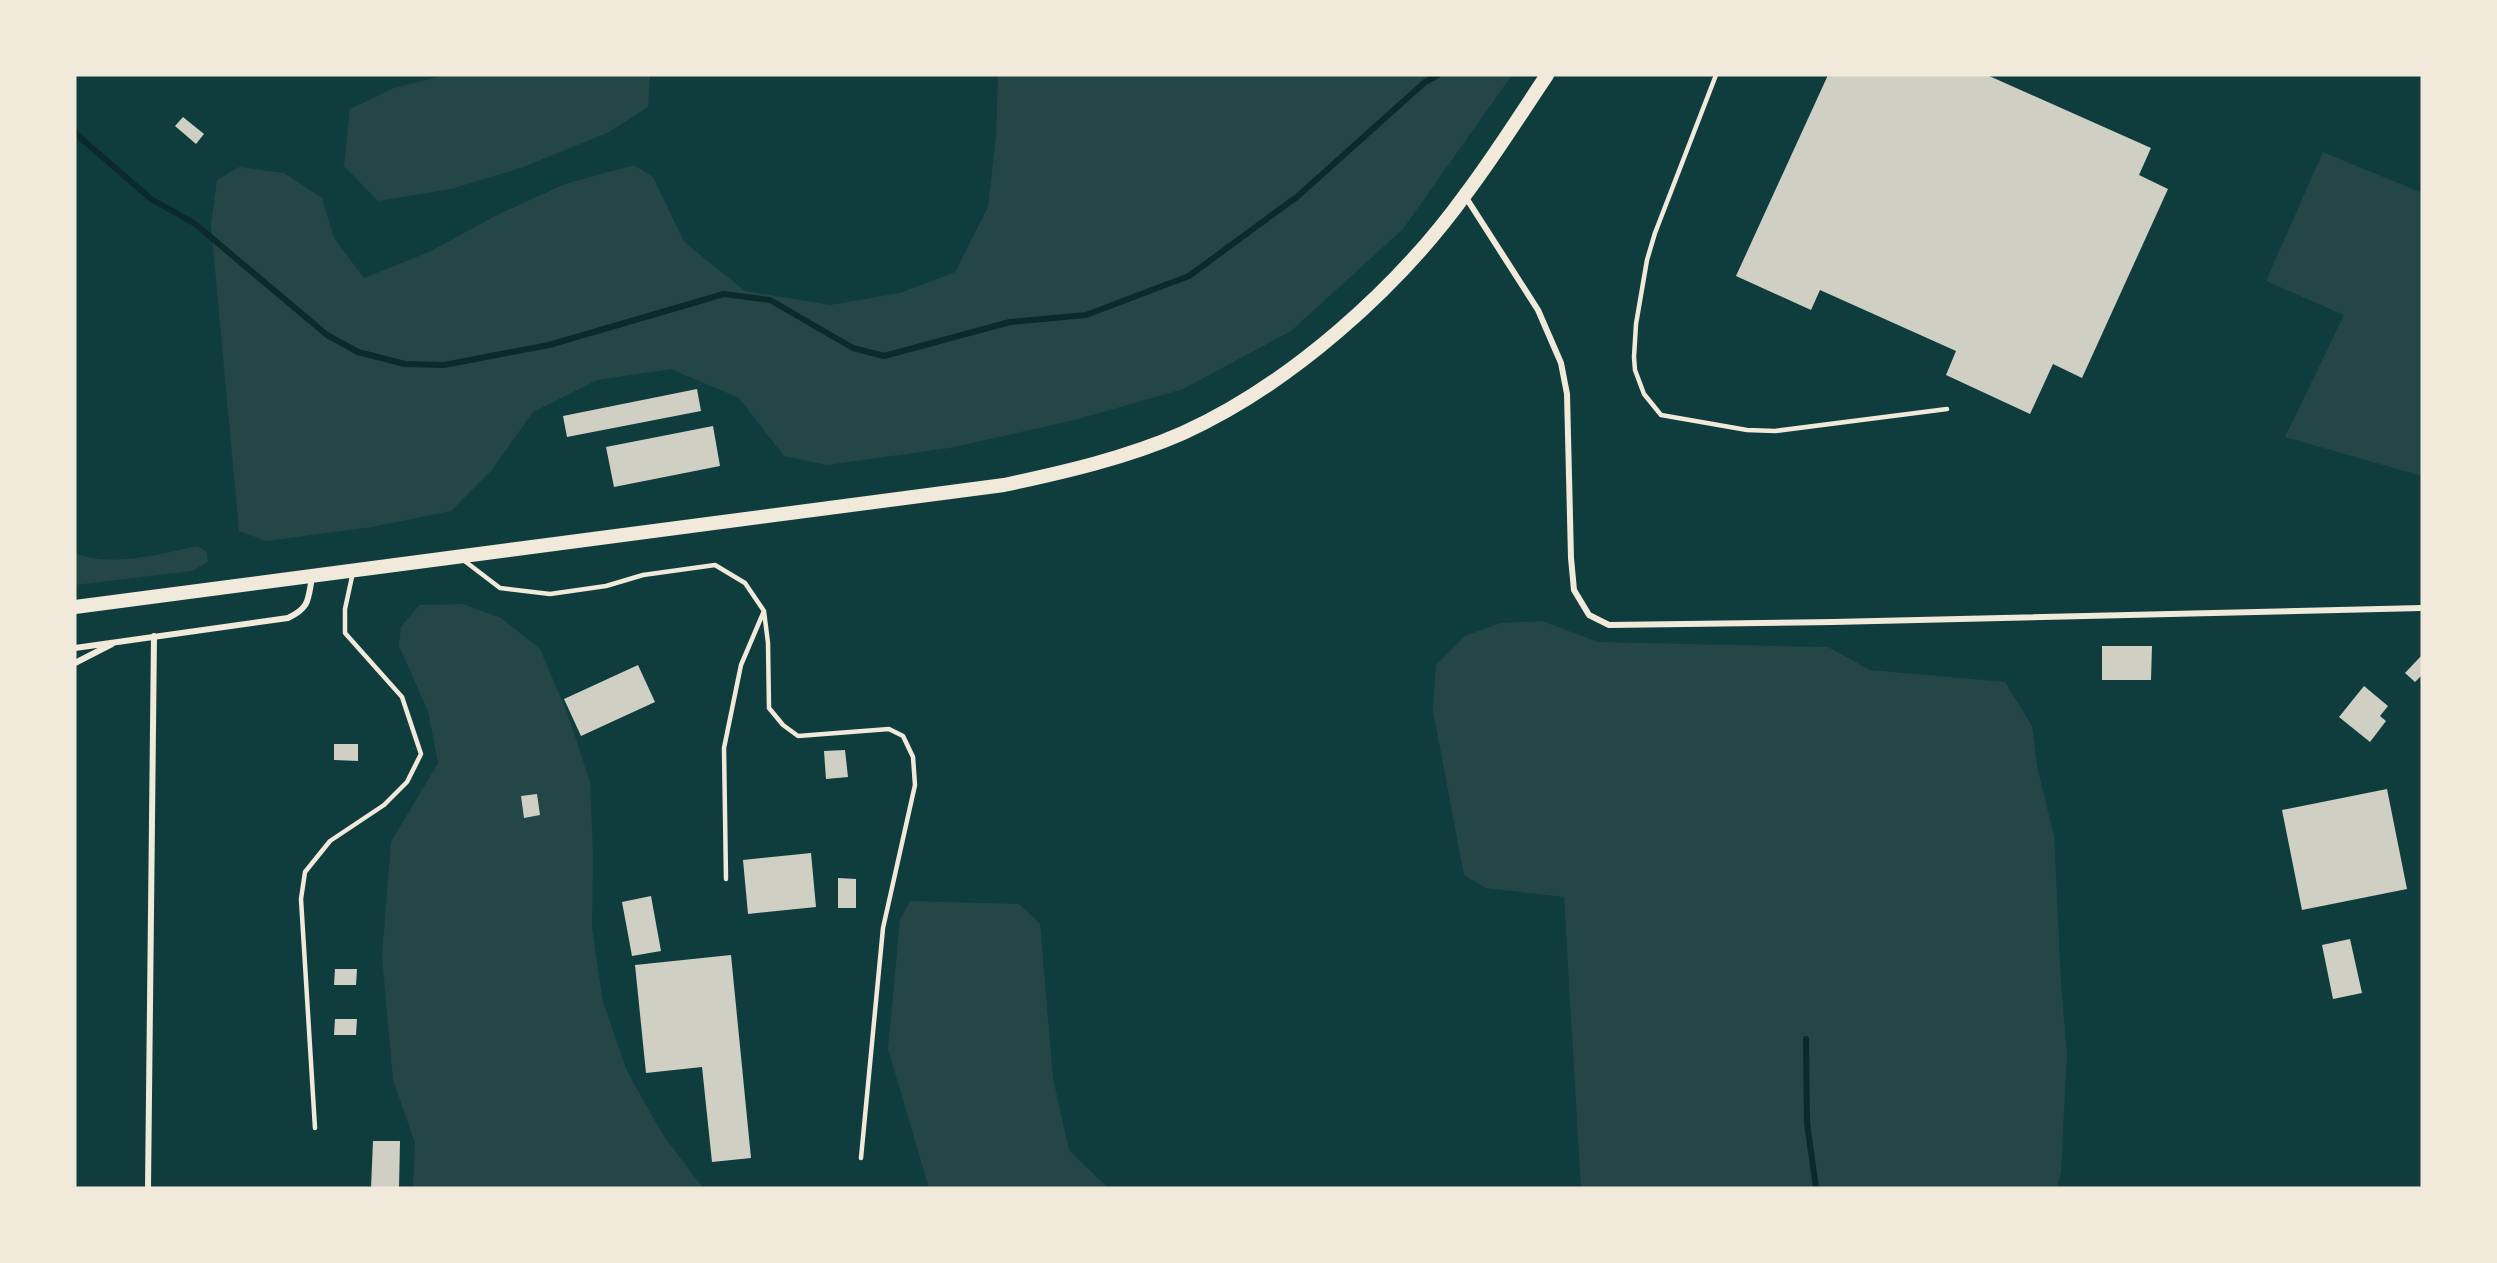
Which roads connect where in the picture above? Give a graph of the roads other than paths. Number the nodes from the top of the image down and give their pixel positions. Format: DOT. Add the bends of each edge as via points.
graph roads {
  1 [pos="1547,75"];
  2 [pos="1716,75"];
  3 [pos="1465,196"];
  4 [pos="1947,409"];
  5 [pos="458,556"];
  6 [pos="353,570"];
  7 [pos="312,575"];
  8 [pos="75,607"];
  9 [pos="2422,608"];
  10 [pos="764,612"];
  11 [pos="154,636"];
  12 [pos="117,642"];
  13 [pos="75,648"];
  14 [pos="75,663"];
  15 [pos="726,879"];
  16 [pos="315,1128"];
  17 [pos="861,1158"];
  18 [pos="148,1188"];
  1 -- 3 [label="main road"];
  2 -- 4 [label="lane" via="1647,260 1634,357 1639,382 1652,405 1661,415 1775,431"];
  3 -- 5 [label="main road" via="1372,300 1319,347 1252,395 1183,433 1091,466 1004,485 893,502"];
  3 -- 9 [label="street" via="1538,310 1561,363 1567,394 1574,590 1588,615 1610,625"];
  5 -- 6 [label="main road"];
  5 -- 10 [label="lane" via="500,588 550,594 715,565 745,583"];
  6 -- 7 [label="main road"];
  6 -- 16 [label="lane" via="345,609 345,633 402,697 421,754 407,782 384,805 330,841 305,872 301,899"];
  7 -- 8 [label="main road"];
  7 -- 11 [label="street" via="308,603 288,618"];
  10 -- 15 [label="lane" via="741,665 724,748"];
  10 -- 17 [label="lane" via="769,708 783,725 798,736 889,729 903,735 913,757 915,785 883,928"];
  11 -- 12 [label="street"];
  11 -- 18 [label="street"];
  12 -- 13 [label="street"];
  12 -- 14 [label="street"];
}
